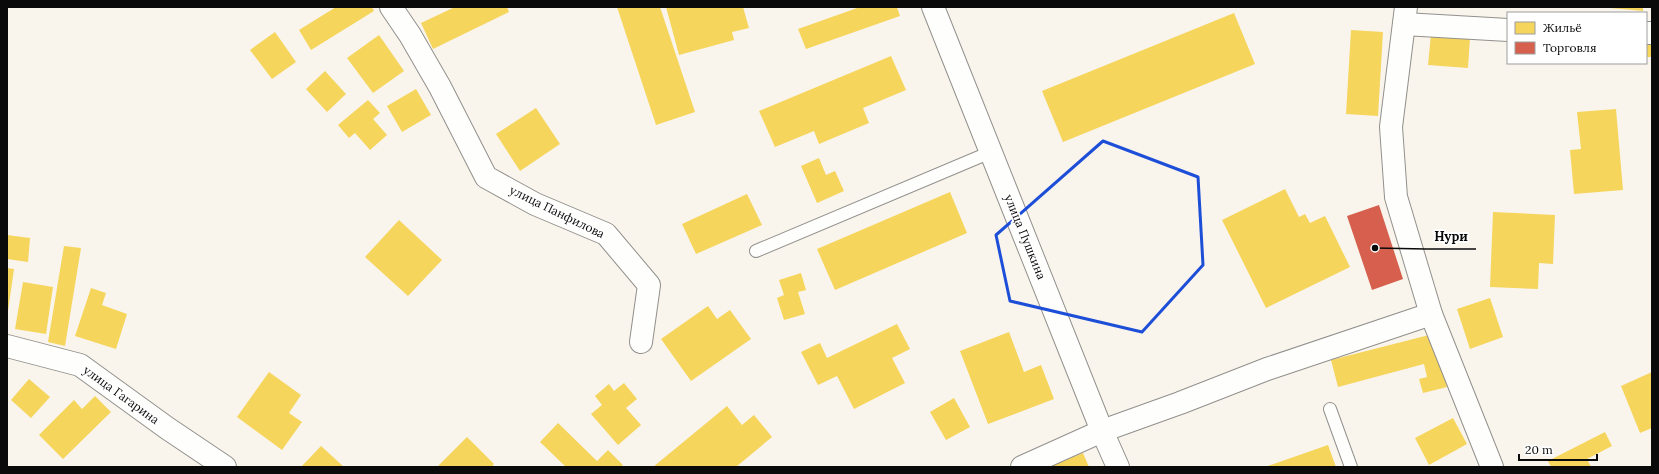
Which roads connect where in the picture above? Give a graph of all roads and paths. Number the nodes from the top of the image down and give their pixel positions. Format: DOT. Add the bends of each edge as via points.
graph roads {
  1 [pos="390,7"];
  2 [pos="934,7"];
  3 [pos="1405,16"];
  4 [pos="1507,30"];
  5 [pos="991,152"];
  6 [pos="756,251"];
  7 [pos="1431,314"];
  8 [pos="641,342"];
  9 [pos="7,346"];
  10 [pos="1330,409"];
  11 [pos="1102,431"];
  12 [pos="225,467"];
  13 [pos="1022,467"];
  14 [pos="1118,467"];
  15 [pos="1351,467"];
  16 [pos="1492,467"];
  1 -- 8 [label="street, улица Панфилова" via="410,35 440,87 486,177 535,204 606,234 649,285"];
  2 -- 5 [label="street, улица Пушкина"];
  3 -- 4 [label="street"];
  3 -- 7 [label="street" via="1391,127 1396,198"];
  5 -- 6 [label="lane"];
  5 -- 11 [label="street, улица Пушкина"];
  7 -- 11 [label="street" via="1267,369"];
  7 -- 16 [label="street"];
  9 -- 12 [label="street, улица Гагарина" via="80,365"];
  10 -- 15 [label="lane"];
  11 -- 13 [label="street"];
  11 -- 14 [label="street, улица Пушкина"];
}
